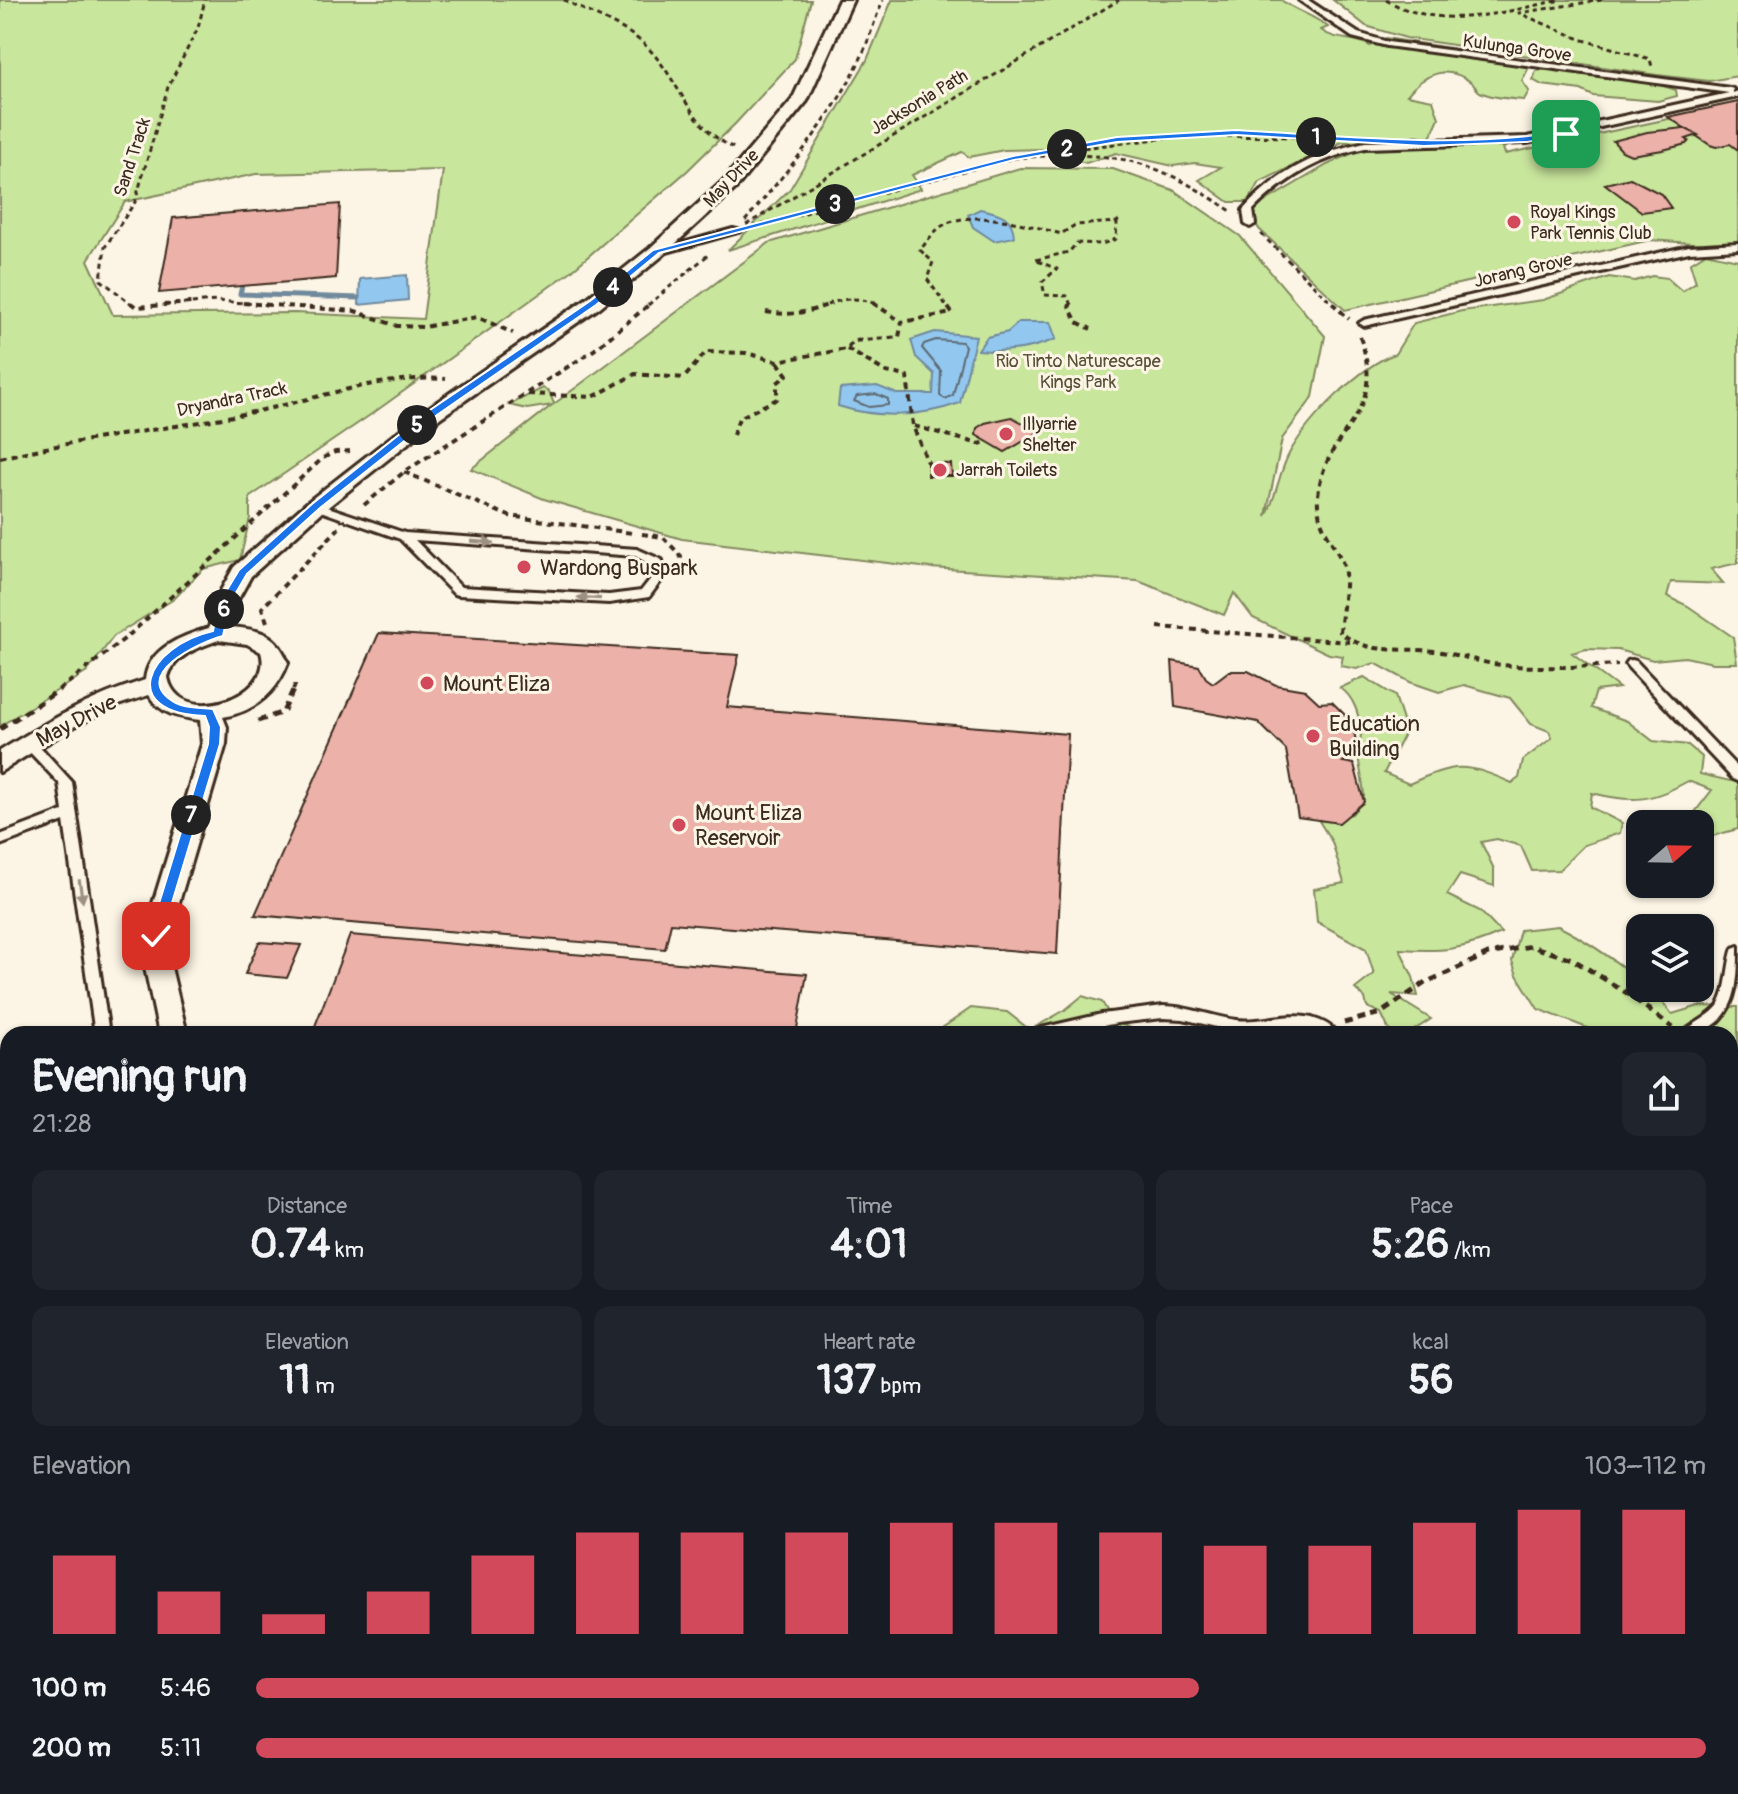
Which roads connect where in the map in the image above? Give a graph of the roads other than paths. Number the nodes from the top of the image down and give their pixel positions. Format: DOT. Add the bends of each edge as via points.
graph roads {
  1 [pos="846,0"];
  2 [pos="1303,0"];
  3 [pos="1738,93"];
  4 [pos="1250,224"];
  5 [pos="736,231"];
  6 [pos="1738,246"];
  7 [pos="656,252"];
  8 [pos="1364,323"];
  9 [pos="316,506"];
  10 [pos="404,536"];
  11 [pos="219,633"];
  12 [pos="1632,664"];
  13 [pos="155,685"];
  14 [pos="209,712"];
  15 [pos="30,744"];
  16 [pos="0,763"];
  17 [pos="1738,776"];
  18 [pos="69,814"];
  19 [pos="0,840"];
  20 [pos="1738,952"];
  21 [pos="1737,976"];
  22 [pos="101,1026"];
  23 [pos="171,1026"];
  24 [pos="1072,1026"];
  25 [pos="1224,1026"];
  26 [pos="1276,1026"];
  27 [pos="1314,1026"];
  28 [pos="1702,1026"];
  1 -- 7 [label="street, May Drive" via="799,101 729,185"];
  2 -- 3 [label="lane, Kulunga Grove" via="1355,35 1387,44"];
  3 -- 4 [label="lane" via="1527,140 1341,149 1259,197 1248,210"];
  5 -- 7 [label="lane"];
  6 -- 8 [label="lane, Jorang Grove" via="1689,249"];
  7 -- 9 [label="street, May Drive"];
  9 -- 10 [label="lane"];
  9 -- 11 [label="street, May Drive" via="242,572 225,603"];
  10 -- 10 [label="lane, one-way" via="637,553 658,563 658,577 645,594 609,599 458,591"];
  11 -- 13 [label="street" via="173,652 158,671"];
  11 -- 14 [label="street" via="258,638 277,658 267,686 251,699"];
  12 -- 17 [label="lane"];
  13 -- 14 [label="street" via="172,706"];
  13 -- 15 [label="street, May Drive" via="107,700"];
  14 -- 23 [label="street" via="214,744 156,936"];
  15 -- 16 [label="street, May Drive"];
  15 -- 18 [label="lane" via="65,782"];
  18 -- 19 [label="lane"];
  18 -- 22 [label="lane, one-way"];
  20 -- 21 [label="lane"];
  21 -- 28 [label="lane" via="1724,1009"];
  24 -- 25 [label="lane" via="1167,1011"];
  26 -- 27 [label="lane" via="1302,1021"];
}
